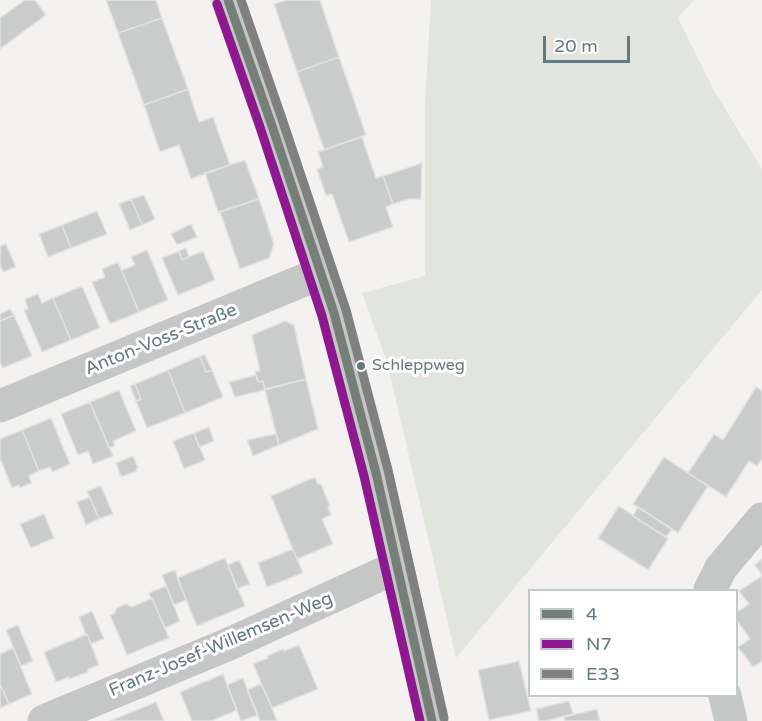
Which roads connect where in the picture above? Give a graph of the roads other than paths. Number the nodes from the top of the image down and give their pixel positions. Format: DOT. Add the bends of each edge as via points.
graph roads {
  1 [pos="228,0"];
  2 [pos="321,273"];
  3 [pos="0,406"];
  4 [pos="762,519"];
  5 [pos="397,567"];
  6 [pos="711,589"];
  7 [pos="725,697"];
  8 [pos="44,721"];
  9 [pos="432,721"];
  10 [pos="731,721"];
  1 -- 2 [label="street"];
  2 -- 3 [label="street, Anton-Voss-Straße"];
  2 -- 5 [label="street" via="376,473"];
  4 -- 6 [label="street" via="721,567"];
  5 -- 8 [label="street, Franz-Josef-Willemsen-Weg" via="229,644"];
  5 -- 9 [label="street"];
  7 -- 10 [label="street"];
}
